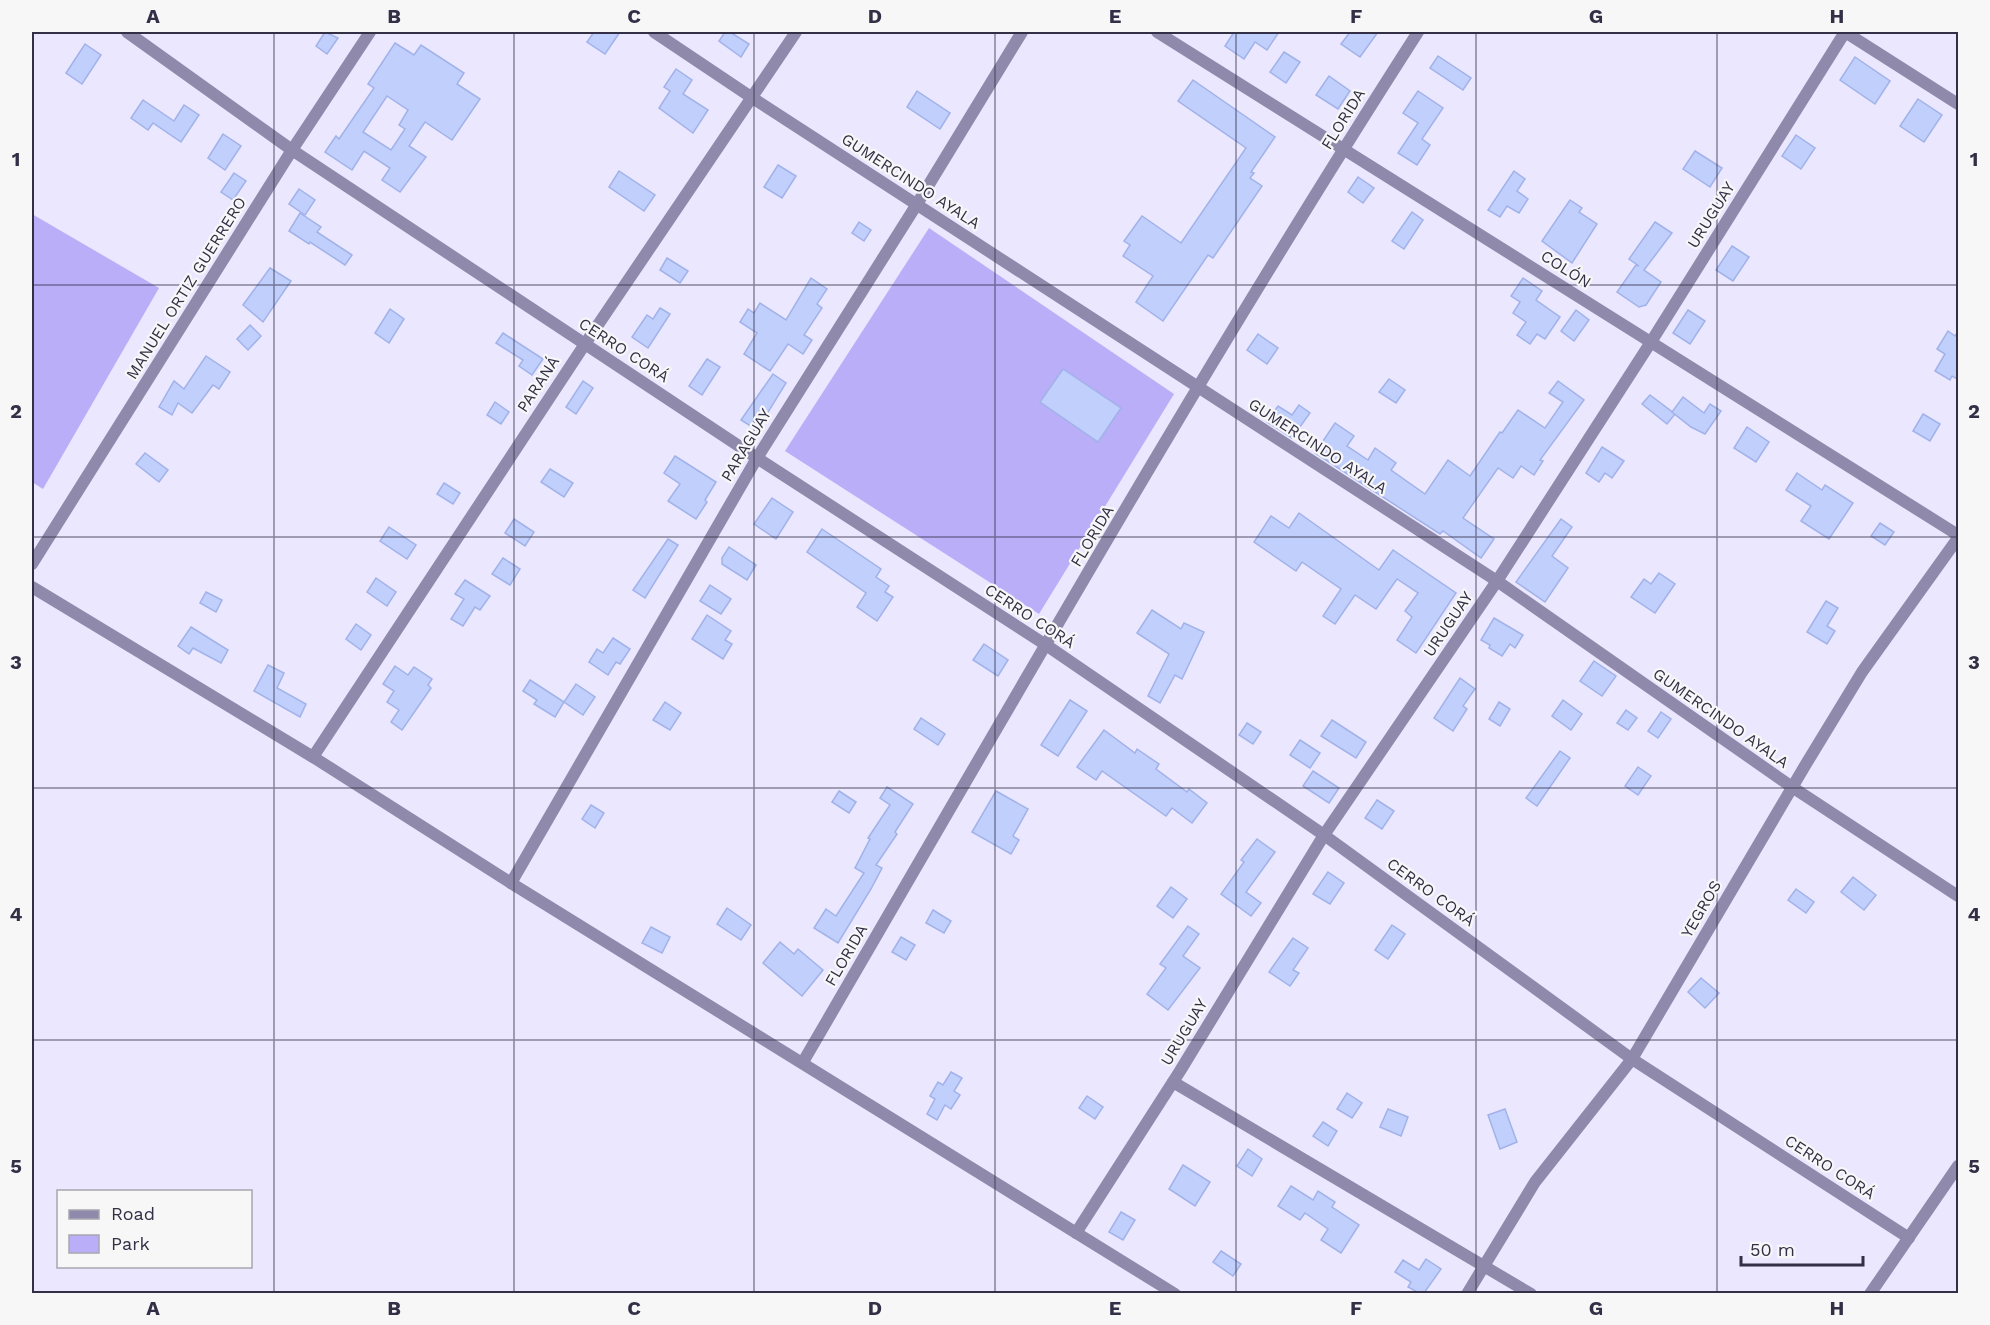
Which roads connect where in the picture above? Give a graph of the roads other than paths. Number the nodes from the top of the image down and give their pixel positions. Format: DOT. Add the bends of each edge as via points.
graph roads {
  1 [pos="127,32"];
  2 [pos="370,32"];
  3 [pos="654,32"];
  4 [pos="796,32"];
  5 [pos="1022,32"];
  6 [pos="1157,32"];
  7 [pos="1418,32"];
  8 [pos="1845,32"];
  9 [pos="751,97"];
  10 [pos="1959,104"];
  11 [pos="1343,148"];
  12 [pos="292,150"];
  13 [pos="917,204"];
  14 [pos="1651,342"];
  15 [pos="585,344"];
  16 [pos="1199,387"];
  17 [pos="757,458"];
  18 [pos="1959,536"];
  19 [pos="32,564"];
  20 [pos="1497,582"];
  21 [pos="32,587"];
  22 [pos="1046,645"];
  23 [pos="313,757"];
  24 [pos="1792,787"];
  25 [pos="1324,835"];
  26 [pos="511,883"];
  27 [pos="1959,897"];
  28 [pos="1632,1059"];
  29 [pos="803,1062"];
  30 [pos="1173,1082"];
  31 [pos="1959,1166"];
  32 [pos="1076,1233"];
  33 [pos="1909,1238"];
  34 [pos="1485,1265"];
  35 [pos="1175,1293"];
  36 [pos="1467,1293"];
  37 [pos="1531,1293"];
  38 [pos="1870,1293"];
  1 -- 12 [label="street, CERRO CORÁ"];
  2 -- 12 [label="street, MANUEL ORTIZ GUERRERO"];
  3 -- 9 [label="street, GUMERCINDO AYALA"];
  4 -- 9 [label="street, PARANÁ"];
  5 -- 13 [label="street, PARAGUAY"];
  6 -- 11 [label="street, COLÓN"];
  7 -- 11 [label="street, FLORIDA"];
  8 -- 10 [label="street"];
  8 -- 14 [label="street, URUGUAY"];
  9 -- 13 [label="street, GUMERCINDO AYALA"];
  9 -- 15 [label="street, PARANÁ"];
  11 -- 14 [label="street, COLÓN"];
  11 -- 16 [label="street, FLORIDA"];
  12 -- 15 [label="street, CERRO CORÁ"];
  12 -- 19 [label="street, MANUEL ORTIZ GUERRERO"];
  13 -- 16 [label="street, GUMERCINDO AYALA"];
  13 -- 17 [label="street, PARAGUAY"];
  14 -- 18 [label="street, COLÓN"];
  14 -- 20 [label="street, URUGUAY"];
  15 -- 17 [label="street, CERRO CORÁ"];
  15 -- 23 [label="street, PARANÁ"];
  16 -- 20 [label="street, GUMERCINDO AYALA"];
  16 -- 22 [label="street, FLORIDA"];
  17 -- 22 [label="street, CERRO CORÁ"];
  17 -- 26 [label="street, PARAGUAY"];
  18 -- 24 [label="street, YEGROS" via="1863,672"];
  20 -- 24 [label="street, GUMERCINDO AYALA"];
  20 -- 25 [label="street, URUGUAY"];
  21 -- 23 [label="street"];
  22 -- 25 [label="street, CERRO CORÁ"];
  22 -- 29 [label="street, FLORIDA"];
  23 -- 26 [label="street"];
  24 -- 27 [label="street, GUMERCINDO AYALA"];
  24 -- 28 [label="street, YEGROS"];
  25 -- 28 [label="street, CERRO CORÁ"];
  25 -- 30 [label="street, URUGUAY"];
  26 -- 29 [label="street"];
  28 -- 33 [label="street, CERRO CORÁ"];
  28 -- 34 [label="street, YEGROS" via="1535,1182"];
  29 -- 32 [label="street"];
  30 -- 32 [label="street, URUGUAY"];
  30 -- 34 [label="street"];
  31 -- 33 [label="street"];
  32 -- 35 [label="street"];
  33 -- 38 [label="street"];
  34 -- 36 [label="street, YEGROS"];
  34 -- 37 [label="street"];
}
